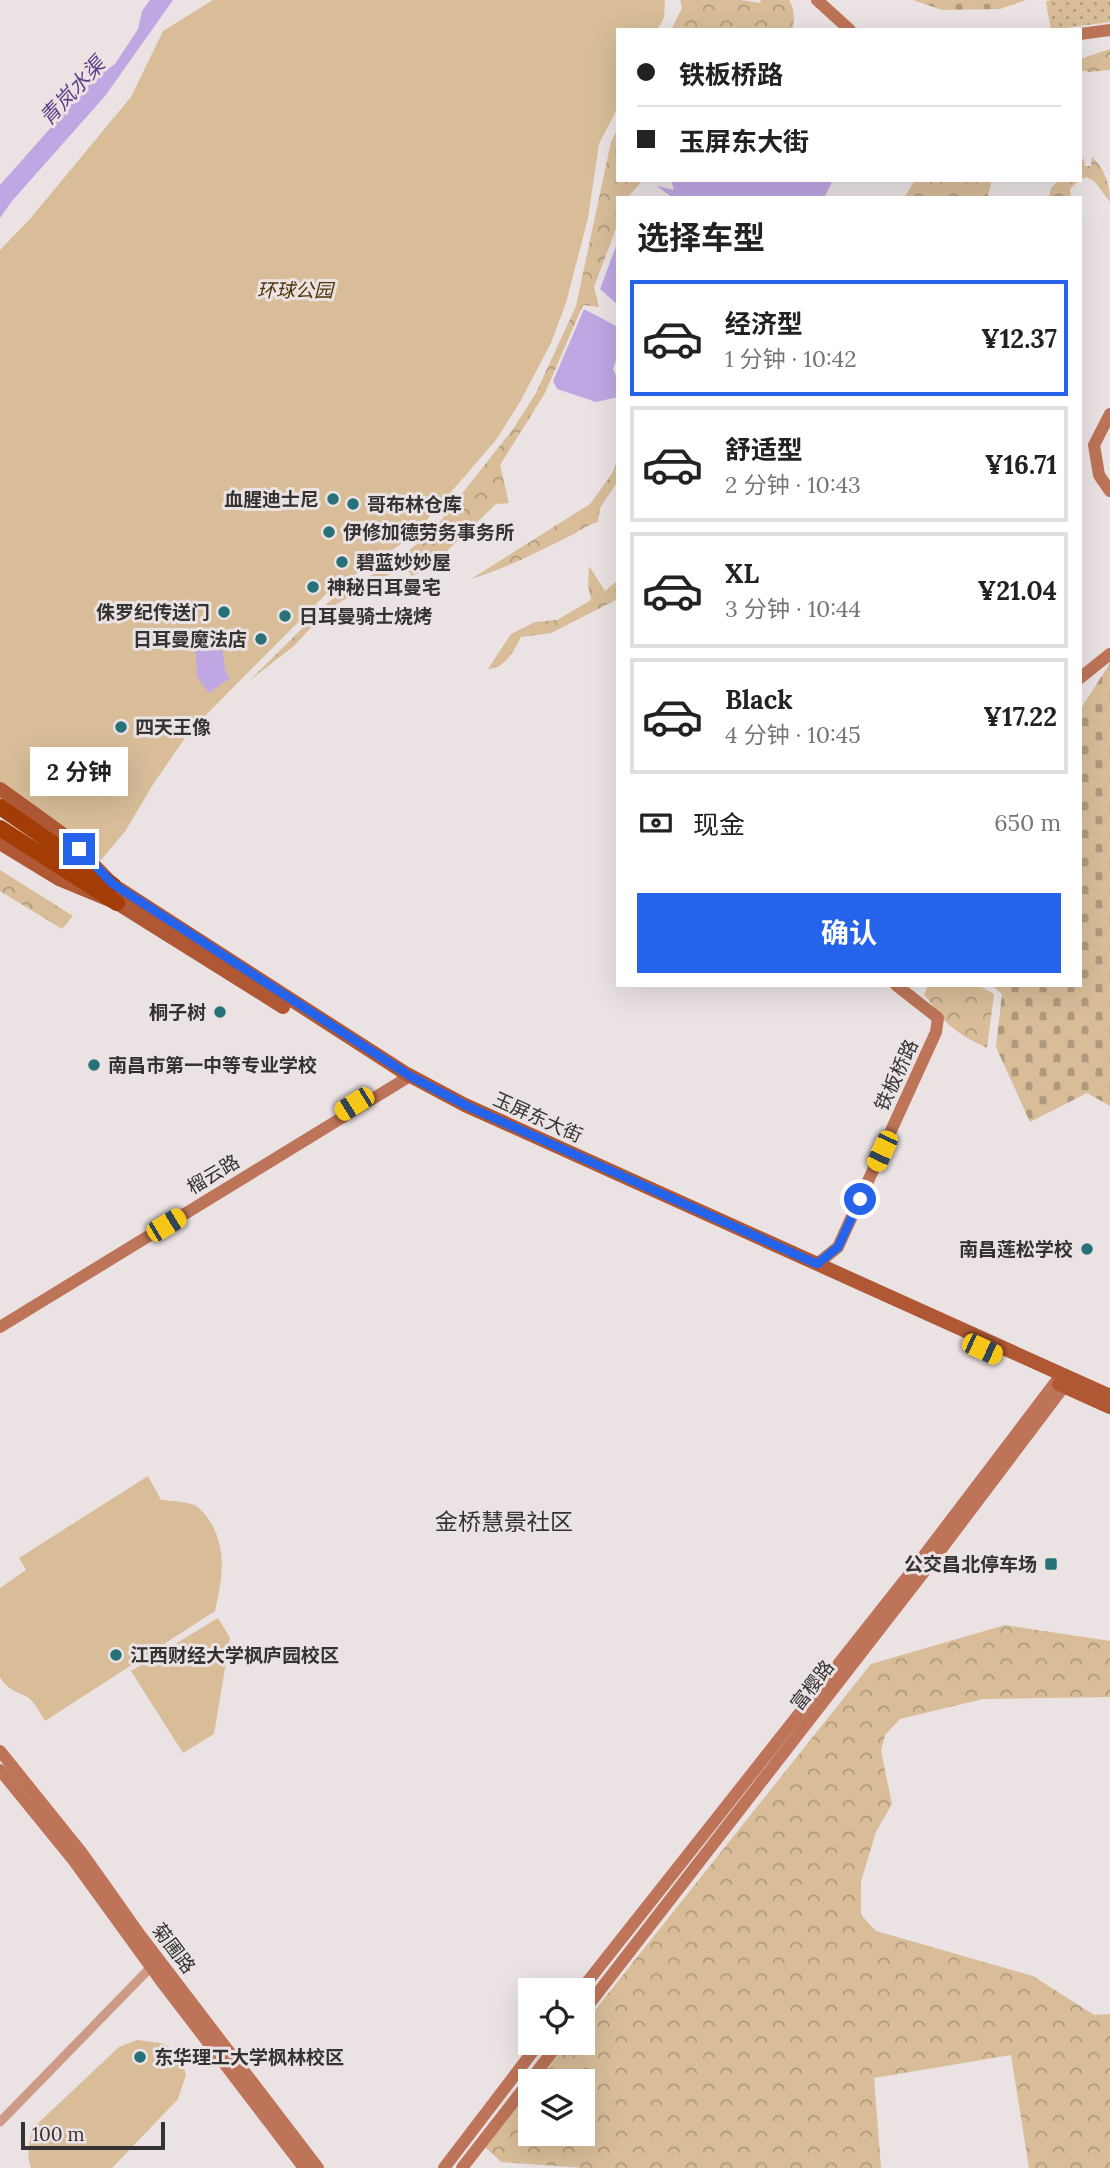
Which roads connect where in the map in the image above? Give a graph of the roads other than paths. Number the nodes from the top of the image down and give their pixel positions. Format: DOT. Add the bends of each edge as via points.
graph roads {
  1 [pos="817,0"];
  2 [pos="848,28"];
  3 [pos="1110,30"];
  4 [pos="1082,34"];
  5 [pos="1110,414"];
  6 [pos="1110,491"];
  7 [pos="1110,654"];
  8 [pos="1082,676"];
  9 [pos="0,789"];
  10 [pos="0,807"];
  11 [pos="0,828"];
  12 [pos="0,843"];
  13 [pos="96,880"];
  14 [pos="113,884"];
  15 [pos="117,903"];
  16 [pos="898,987"];
  17 [pos="404,1077"];
  18 [pos="817,1264"];
  19 [pos="0,1318"];
  20 [pos="0,1327"];
  21 [pos="1063,1381"];
  22 [pos="1110,1396"];
  23 [pos="1110,1407"];
  24 [pos="0,1751"];
  25 [pos="0,1770"];
  26 [pos="151,1967"];
  27 [pos="590,1978"];
  28 [pos="595,1996"];
  29 [pos="530,2055"];
  30 [pos="550,2055"];
  31 [pos="0,2122"];
  32 [pos="304,2168"];
  33 [pos="318,2168"];
  34 [pos="444,2168"];
  35 [pos="462,2168"];
  1 -- 2 [label="street"];
  3 -- 4 [label="street"];
  5 -- 6 [label="street" via="1094,445 1099,475"];
  7 -- 8 [label="street"];
  9 -- 14 [label="main road, 玉屏东大街" via="68,838"];
  10 -- 13 [label="highway"];
  11 -- 13 [label="highway"];
  12 -- 15 [label="main road, 玉屏东大街" via="59,879"];
  13 -- 14 [label="highway"];
  13 -- 15 [label="highway"];
  14 -- 17 [label="main road, 玉屏东大街"];
  15 -- 17 [label="main road, 玉屏东大街"];
  16 -- 18 [label="street, 铁板桥路" via="938,1018 936,1032 838,1247"];
  17 -- 18 [label="main road, 玉屏东大街"];
  17 -- 19 [label="street, 榴云路"];
  17 -- 20 [label="street, 榴云路"];
  17 -- 21 [label="main road, 玉屏东大街" via="462,1113"];
  18 -- 21 [label="main road, 玉屏东大街"];
  21 -- 22 [label="main road, 玉屏东大街"];
  21 -- 23 [label="main road, 玉屏东大街"];
  21 -- 27 [label="street, 富樱路"];
  21 -- 28 [label="street, 富樱路"];
  24 -- 33 [label="street, 菊圃路"];
  25 -- 26 [label="street, 菊圃路"];
  26 -- 31 [label="street"];
  26 -- 32 [label="street, 菊圃路"];
  29 -- 34 [label="street"];
  30 -- 35 [label="street"];
}
